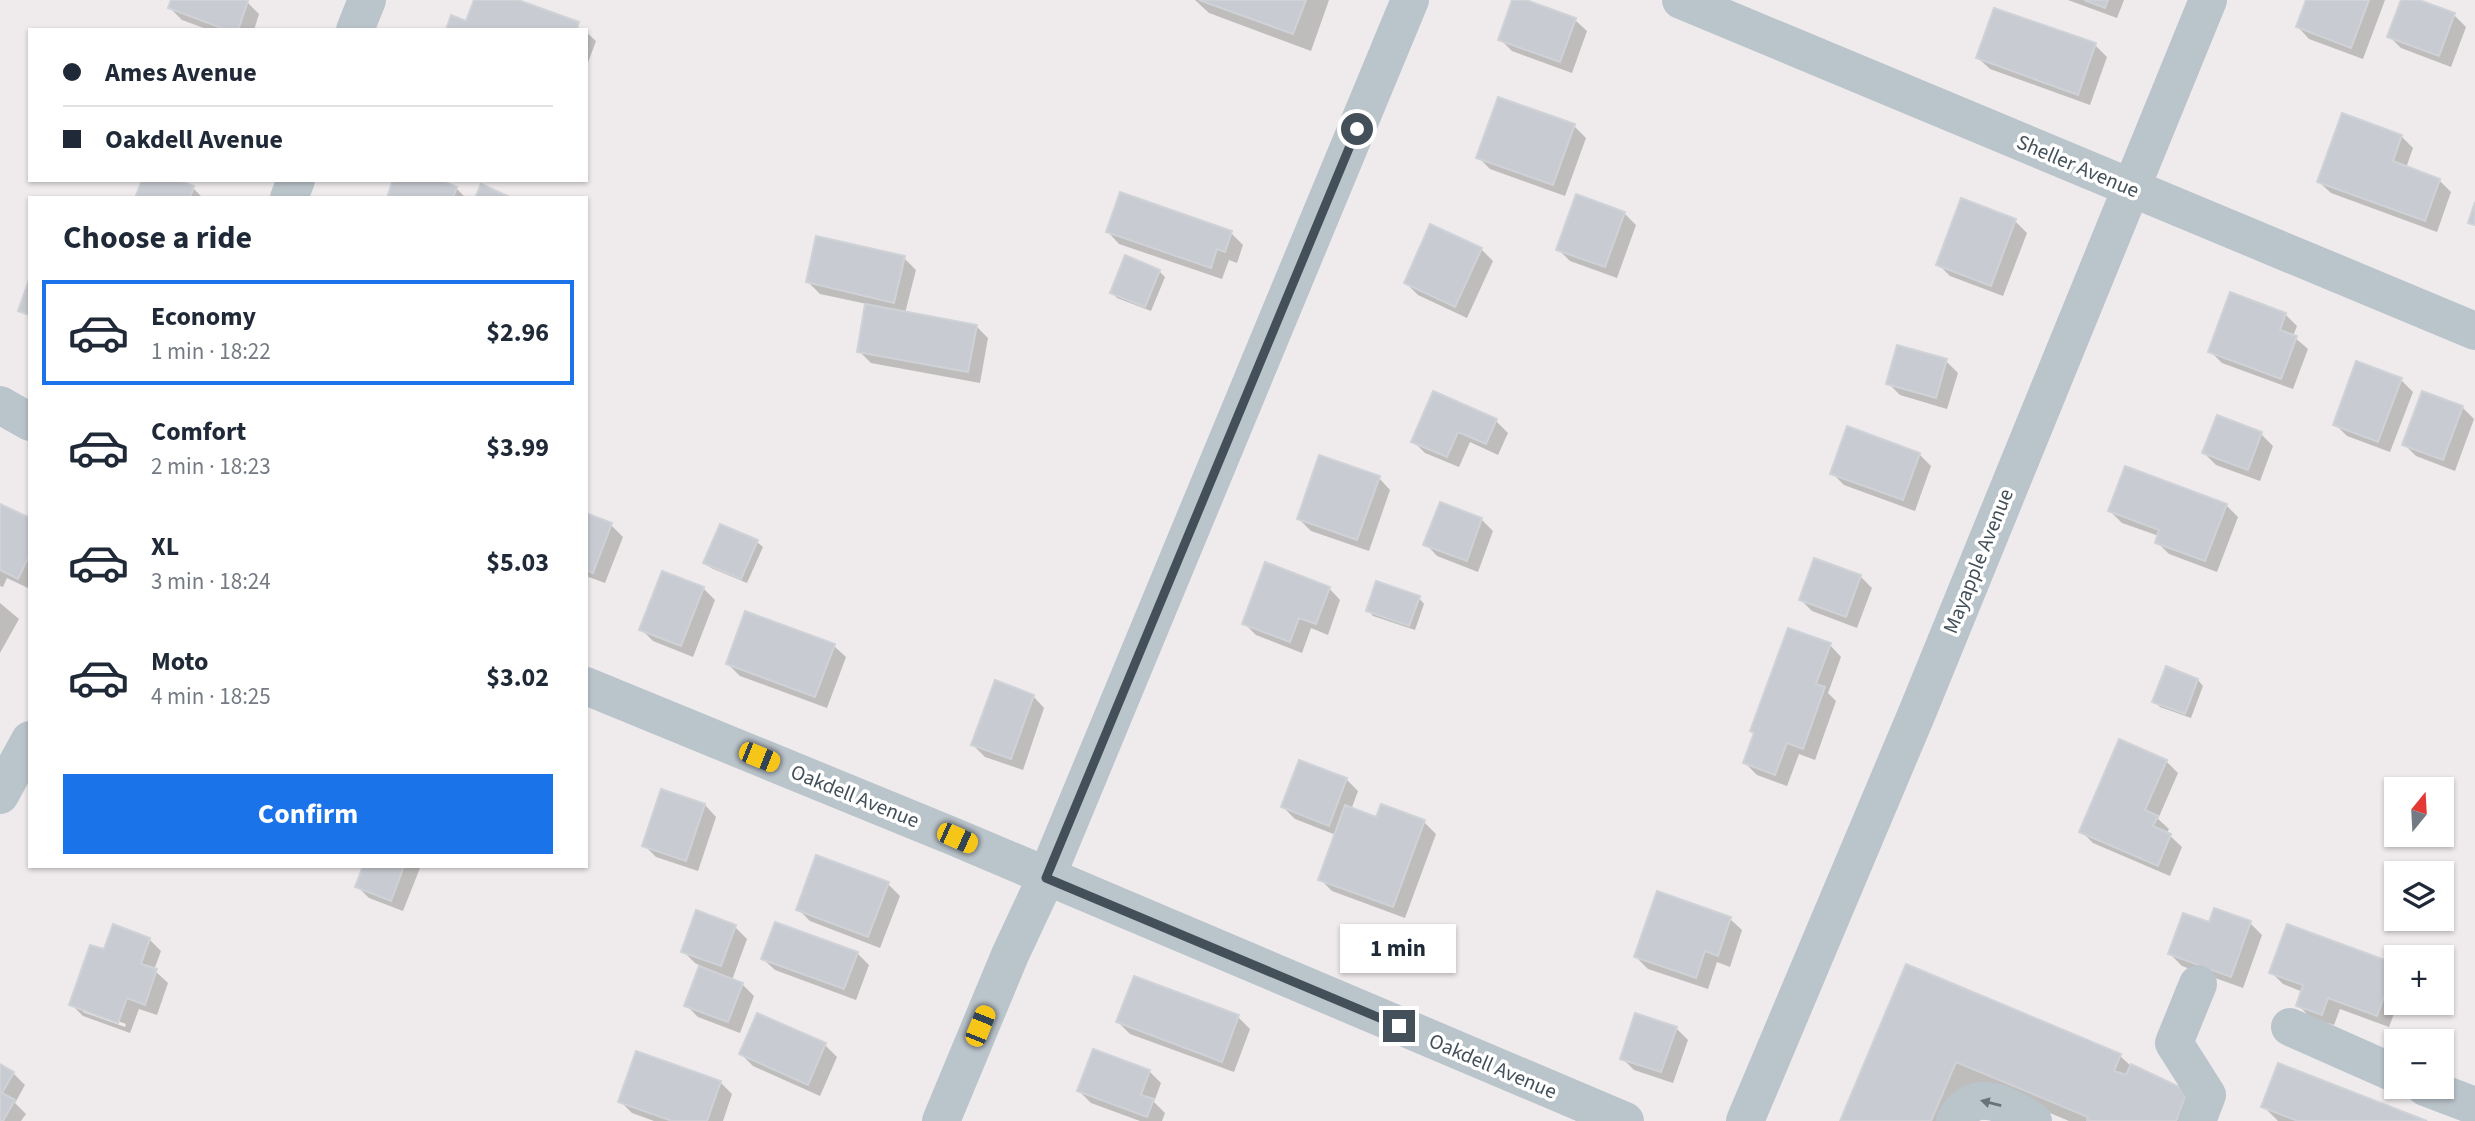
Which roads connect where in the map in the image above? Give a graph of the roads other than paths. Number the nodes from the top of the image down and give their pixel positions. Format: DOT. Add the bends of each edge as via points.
graph roads {
  1 [pos="367,0"];
  2 [pos="1410,0"];
  3 [pos="1681,0"];
  4 [pos="2208,0"];
  5 [pos="356,28"];
  6 [pos="2130,187"];
  7 [pos="2475,331"];
  8 [pos="0,405"];
  9 [pos="28,421"];
  10 [pos="588,687"];
  11 [pos="28,744"];
  12 [pos="0,795"];
  13 [pos="1046,878"];
  14 [pos="2199,984"];
  15 [pos="2290,1027"];
  16 [pos="2384,1069"];
  17 [pos="2454,1098"];
  18 [pos="2475,1106"];
  19 [pos="941,1121"];
  20 [pos="1625,1121"];
  21 [pos="1745,1121"];
  22 [pos="1955,1121"];
  23 [pos="2034,1121"];
  24 [pos="2197,1121"];
  1 -- 5 [label="street"];
  2 -- 13 [label="street"];
  3 -- 6 [label="street, Sheller Avenue"];
  4 -- 6 [label="street, Mayapple Avenue"];
  6 -- 7 [label="street, Sheller Avenue"];
  6 -- 21 [label="street, Mayapple Avenue" via="1917,713"];
  8 -- 9 [label="street"];
  10 -- 13 [label="street, Oakdell Avenue"];
  11 -- 12 [label="street"];
  13 -- 19 [label="street"];
  13 -- 20 [label="street, Oakdell Avenue"];
  14 -- 24 [label="street" via="2174,1043 2207,1095"];
  15 -- 16 [label="street"];
  17 -- 18 [label="street"];
  23 -- 22 [label="street, one-way" via="1986,1100 1973,1101"];
}
